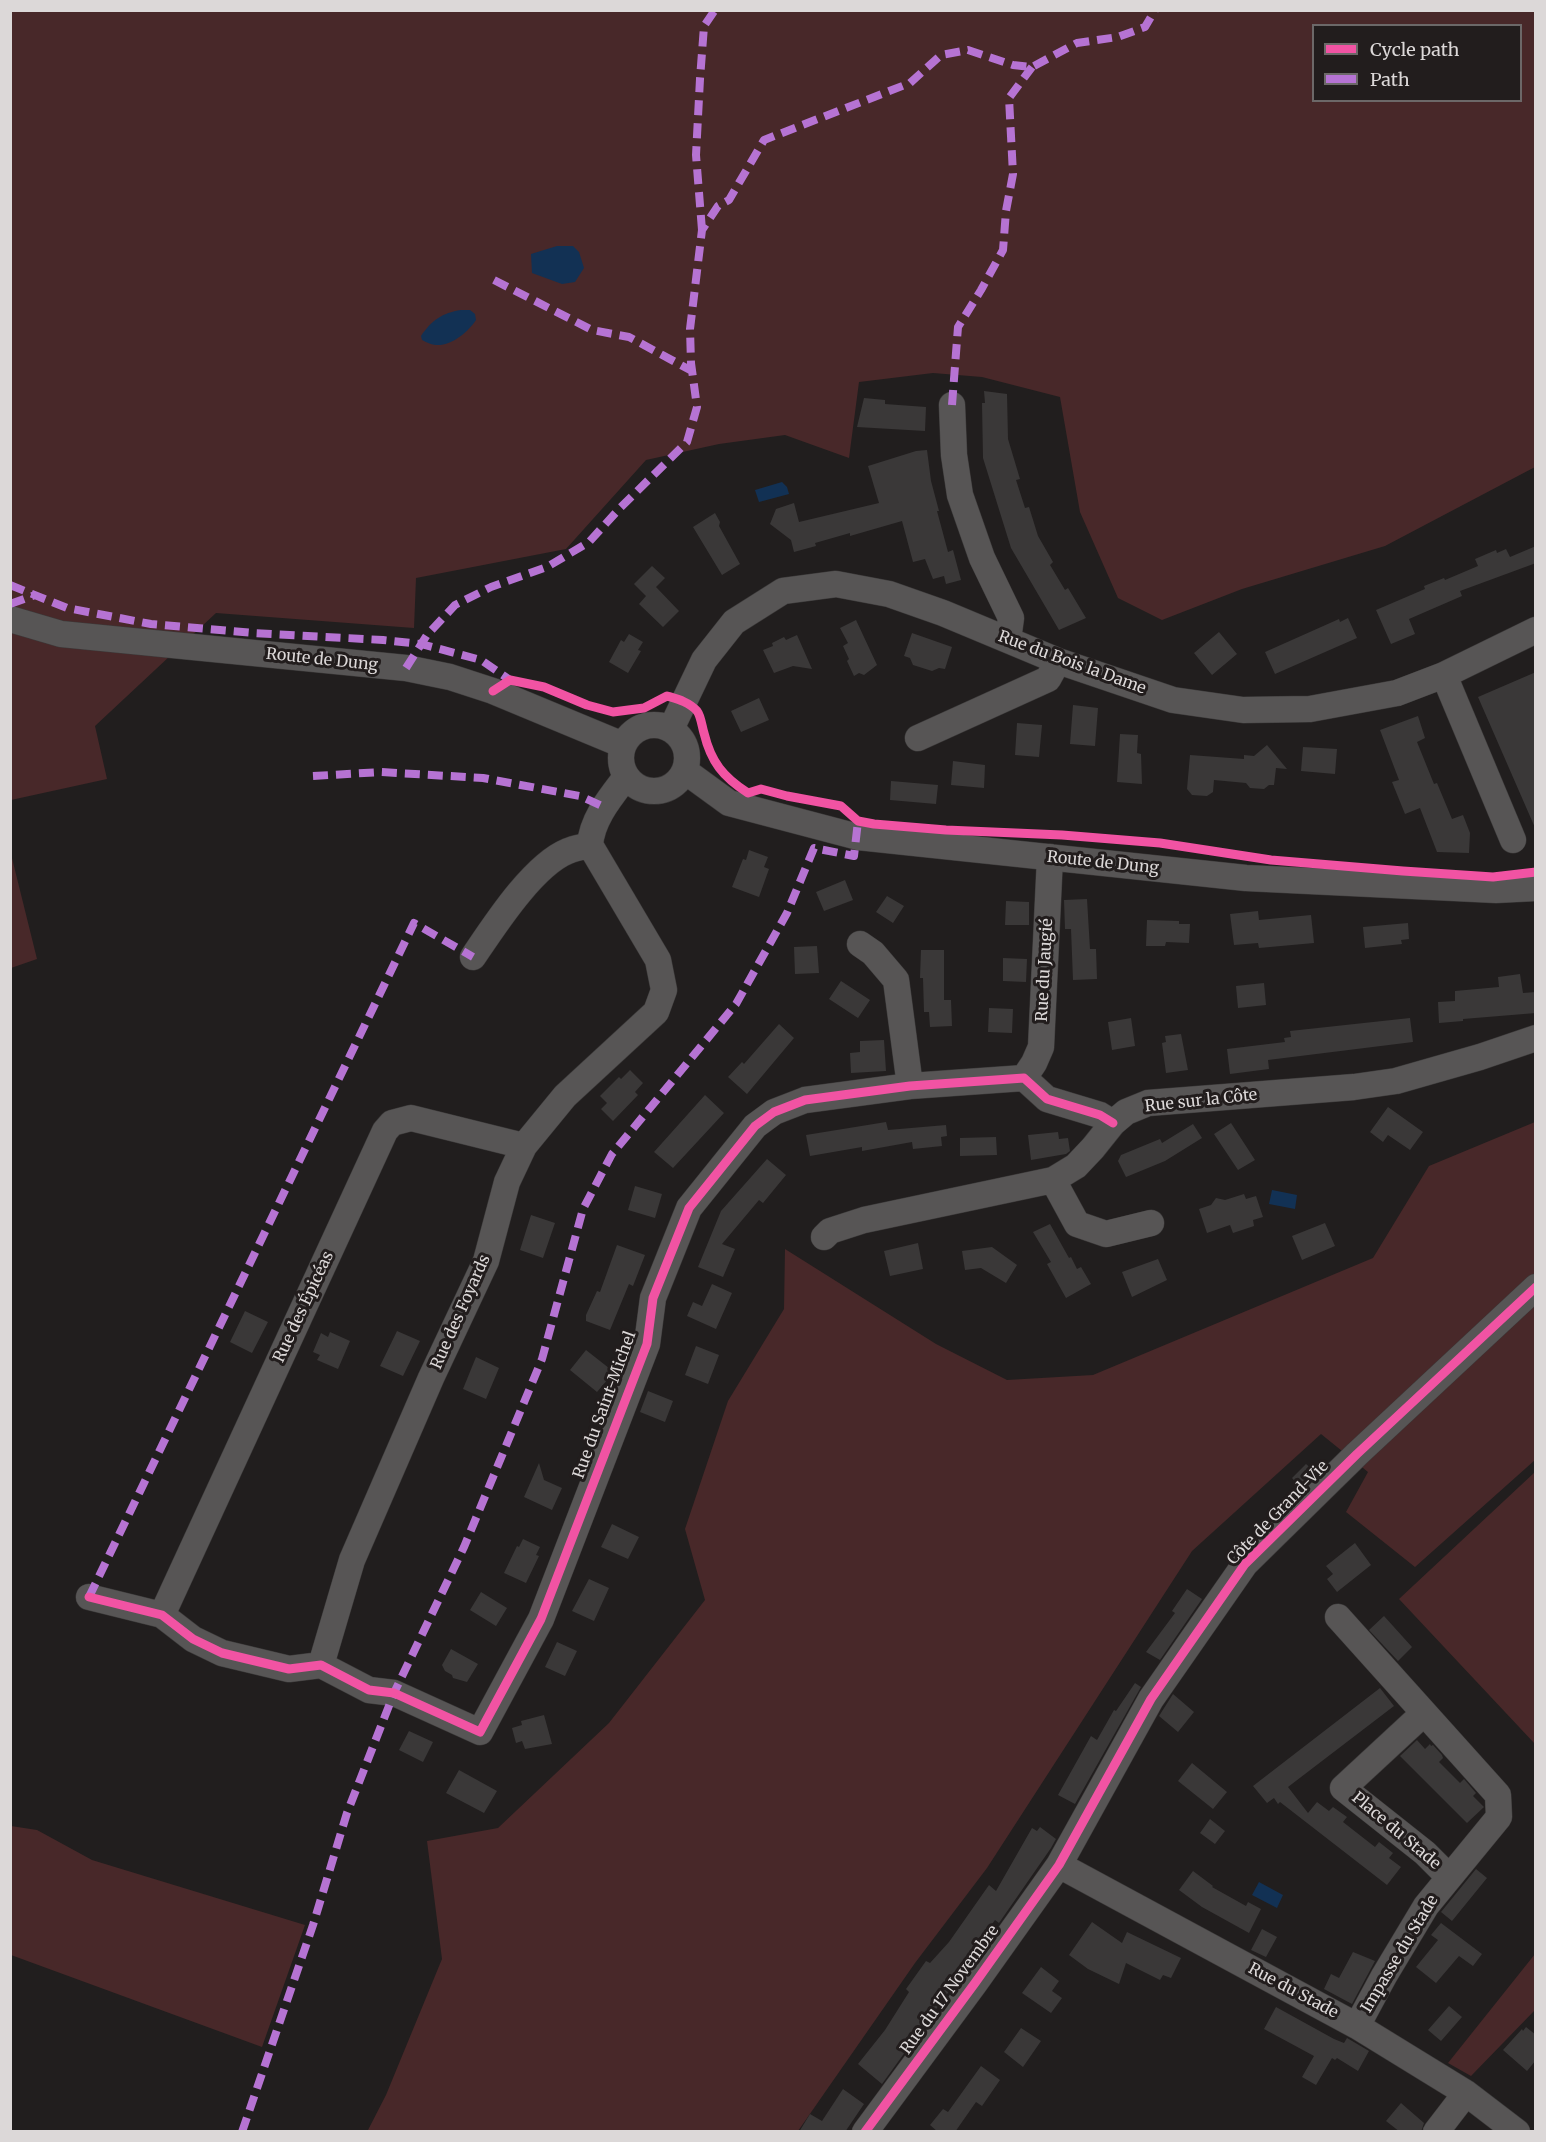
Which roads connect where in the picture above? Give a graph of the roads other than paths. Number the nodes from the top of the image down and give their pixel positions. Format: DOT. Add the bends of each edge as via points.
graph roads {
  1 [pos="952,405"];
  2 [pos="10,619"];
  3 [pos="1536,630"];
  4 [pos="1008,640"];
  5 [pos="1058,661"];
  6 [pos="1444,675"];
  7 [pos="671,729"];
  8 [pos="918,738"];
  9 [pos="623,745"];
  10 [pos="685,771"];
  11 [pos="626,777"];
  12 [pos="1513,840"];
  13 [pos="590,845"];
  14 [pos="1050,857"];
  15 [pos="1536,888"];
  16 [pos="860,944"];
  17 [pos="473,957"];
  18 [pos="1536,1038"];
  19 [pos="1024,1078"];
  20 [pos="910,1086"];
  21 [pos="1113,1123"];
  22 [pos="524,1146"];
  23 [pos="1053,1180"];
  24 [pos="1151,1223"];
  25 [pos="824,1237"];
  26 [pos="1536,1287"];
  27 [pos="89,1597"];
  28 [pos="162,1615"];
  29 [pos="1338,1617"];
  30 [pos="321,1665"];
  31 [pos="1424,1713"];
  32 [pos="1059,1865"];
  33 [pos="1449,1877"];
  34 [pos="1357,2026"];
  35 [pos="1466,2093"];
  36 [pos="865,2132"];
  37 [pos="1436,2132"];
  38 [pos="1517,2132"];
  1 -- 4 [label="street" via="960,495 982,558 1011,618"];
  2 -- 9 [label="street, Route de Dung" via="61,634 406,668 450,677"];
  3 -- 6 [label="street, Rue du Bois la Dame"];
  4 -- 5 [label="street, Rue du Bois la Dame"];
  4 -- 7 [label="street, Rue du Bois la Dame" via="889,594 836,584 783,591 734,622 704,660"];
  5 -- 6 [label="street, Rue du Bois la Dame" via="1173,700 1243,710 1310,709 1397,693"];
  5 -- 8 [label="street" via="1048,680"];
  6 -- 12 [label="street"];
  7 -- 9 [label="street" via="644,726"];
  7 -- 10 [label="street" via="686,748"];
  9 -- 11 [label="street" via="620,761"];
  10 -- 11 [label="street" via="676,783 650,792 636,787"];
  10 -- 14 [label="street, Route de Dung" via="729,802 858,837"];
  11 -- 13 [label="street" via="604,807 591,833"];
  13 -- 17 [label="street" via="568,850 545,865 500,917"];
  13 -- 22 [label="street, Rue des Foyards" via="658,960 664,990 656,1012 565,1096"];
  14 -- 15 [label="street, Route de Dung" via="1246,878 1496,890"];
  14 -- 19 [label="street, Rue du Jaugié" via="1041,1047"];
  16 -- 20 [label="street" via="896,980"];
  18 -- 21 [label="street, Rue sur la Côte" via="1396,1081 1148,1103 1126,1112"];
  19 -- 20 [label="street, Rue du Saint-Michel"];
  19 -- 21 [label="street" via="1047,1099 1100,1115"];
  20 -- 30 [label="street, Rue du Saint-Michel" via="805,1100 774,1112 755,1126 689,1208 653,1299 647,1344 541,1619 480,1732 394,1693 369,1690"];
  21 -- 23 [label="street, Rue sur la Côte" via="1076,1166"];
  22 -- 28 [label="street, Rue des Épicéas" via="411,1118 392,1123"];
  22 -- 30 [label="street, Rue des Foyards" via="507,1182 486,1262 352,1560"];
  23 -- 24 [label="street" via="1077,1224 1106,1234"];
  23 -- 25 [label="street, Rue sur la Côte" via="864,1220 830,1231"];
  26 -- 32 [label="street, Côte de Grand-Vie" via="1245,1564 1151,1699"];
  27 -- 28 [label="street"];
  28 -- 30 [label="street" via="193,1639 222,1653 289,1669"];
  29 -- 31 [label="street"];
  31 -- 33 [label="street, Impasse du Stade" via="1498,1795 1498,1817"];
  31 -- 33 [label="street, Place du Stade" via="1343,1788"];
  32 -- 34 [label="street, Rue du Stade"];
  32 -- 36 [label="street, Rue du 17 Novembre"];
  33 -- 34 [label="street, Impasse du Stade" via="1426,1906"];
  34 -- 35 [label="street, Rue du Stade"];
  35 -- 37 [label="street"];
  35 -- 38 [label="street, Rue du Stade"];
}
